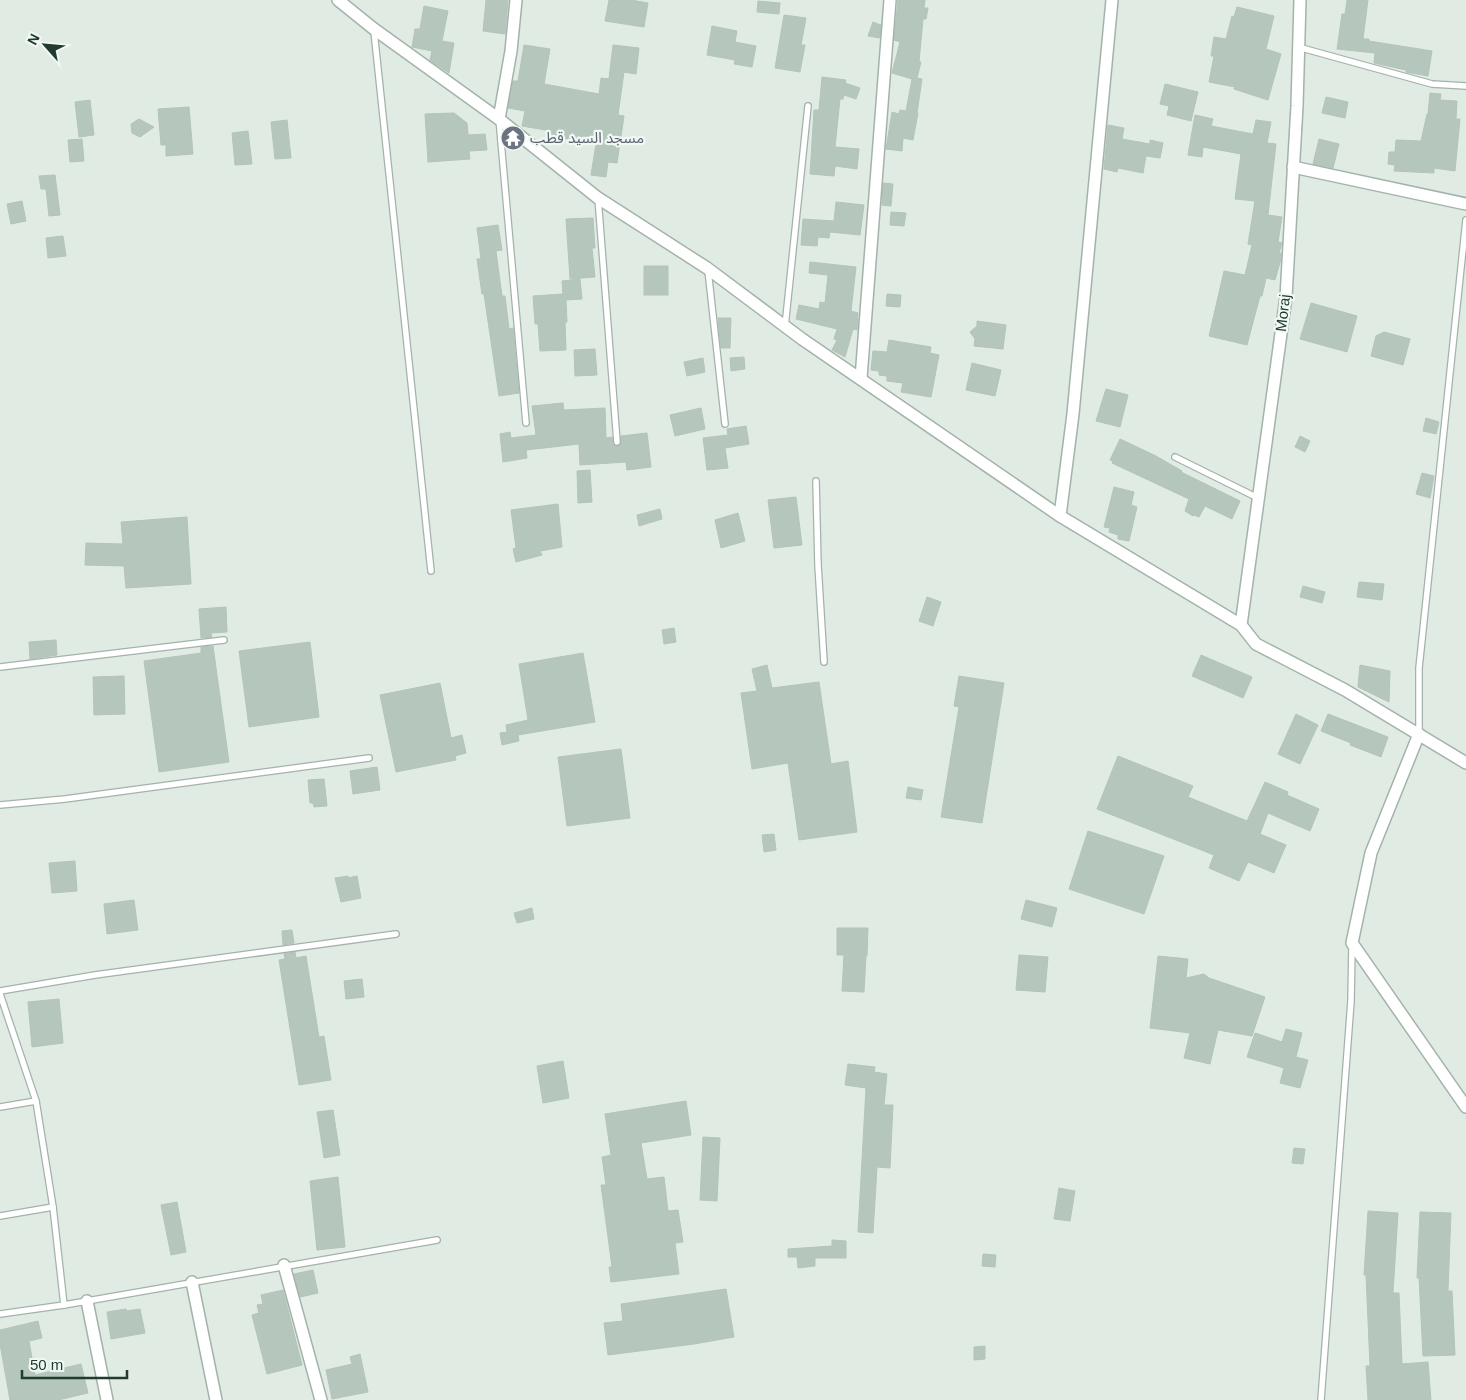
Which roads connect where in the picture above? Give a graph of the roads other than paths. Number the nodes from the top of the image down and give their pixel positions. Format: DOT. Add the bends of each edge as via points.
graph roads {
  1 [pos="338,0"];
  2 [pos="516,0"];
  3 [pos="890,0"];
  4 [pos="1112,0"];
  5 [pos="1300,0"];
  6 [pos="374,29"];
  7 [pos="1298,47"];
  8 [pos="1466,86"];
  9 [pos="808,106"];
  10 [pos="499,119"];
  11 [pos="1293,167"];
  12 [pos="598,198"];
  13 [pos="1466,204"];
  14 [pos="1466,220"];
  15 [pos="707,268"];
  16 [pos="785,327"];
  17 [pos="861,378"];
  18 [pos="526,423"];
  19 [pos="725,424"];
  20 [pos="617,442"];
  21 [pos="1175,457"];
  22 [pos="816,481"];
  23 [pos="1258,498"];
  24 [pos="1060,516"];
  25 [pos="431,571"];
  26 [pos="1241,625"];
  27 [pos="224,640"];
  28 [pos="824,662"];
  29 [pos="0,667"];
  30 [pos="1419,734"];
  31 [pos="369,758"];
  32 [pos="1466,763"];
  33 [pos="0,805"];
  34 [pos="396,934"];
  35 [pos="1352,943"];
  36 [pos="0,992"];
  37 [pos="36,1101"];
  38 [pos="0,1107"];
  39 [pos="1466,1107"];
  40 [pos="53,1207"];
  41 [pos="0,1216"];
  42 [pos="437,1240"];
  43 [pos="284,1265"];
  44 [pos="192,1282"];
  45 [pos="86,1301"];
  46 [pos="64,1305"];
  47 [pos="0,1314"];
  48 [pos="107,1400"];
  49 [pos="216,1400"];
  50 [pos="321,1400"];
  51 [pos="1321,1400"];
  1 -- 6 [label="street"];
  2 -- 10 [label="street"];
  3 -- 17 [label="street"];
  4 -- 24 [label="street" via="1074,414"];
  5 -- 7 [label="street, Moraj"];
  6 -- 10 [label="street"];
  6 -- 25 [label="lane"];
  7 -- 8 [label="lane" via="1432,84"];
  7 -- 11 [label="street, Moraj"];
  9 -- 16 [label="lane"];
  10 -- 12 [label="street"];
  10 -- 18 [label="lane"];
  11 -- 13 [label="street"];
  11 -- 23 [label="street, Moraj" via="1286,297"];
  12 -- 15 [label="street"];
  12 -- 20 [label="lane"];
  14 -- 30 [label="lane" via="1418,668"];
  15 -- 16 [label="street"];
  15 -- 19 [label="lane"];
  16 -- 17 [label="street"];
  17 -- 24 [label="street"];
  21 -- 23 [label="lane"];
  22 -- 28 [label="lane"];
  23 -- 26 [label="street, Moraj"];
  24 -- 26 [label="street"];
  26 -- 30 [label="street" via="1256,644 1345,690"];
  27 -- 29 [label="lane"];
  30 -- 32 [label="street"];
  30 -- 35 [label="street" via="1371,854"];
  31 -- 33 [label="lane"];
  34 -- 36 [label="lane" via="171,964"];
  35 -- 39 [label="street"];
  35 -- 51 [label="lane" via="1351,1001"];
  36 -- 37 [label="lane"];
  37 -- 38 [label="lane"];
  37 -- 40 [label="lane"];
  40 -- 41 [label="lane"];
  40 -- 46 [label="lane"];
  42 -- 43 [label="lane"];
  43 -- 44 [label="lane"];
  43 -- 50 [label="street"];
  44 -- 45 [label="lane"];
  44 -- 49 [label="street"];
  45 -- 46 [label="lane"];
  45 -- 48 [label="street"];
  46 -- 47 [label="lane"];
}
